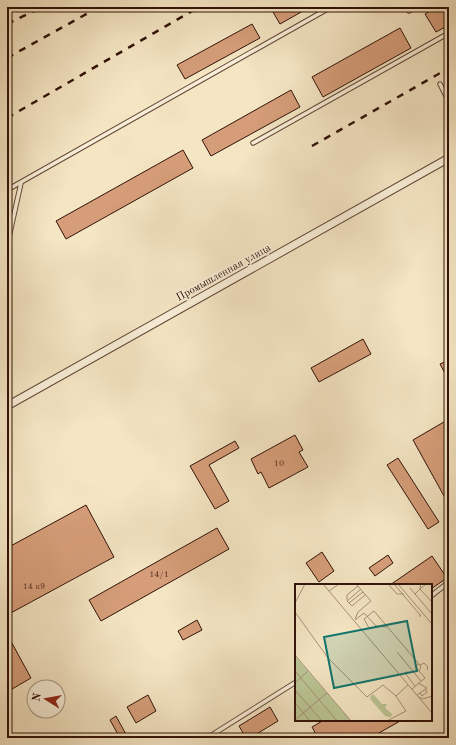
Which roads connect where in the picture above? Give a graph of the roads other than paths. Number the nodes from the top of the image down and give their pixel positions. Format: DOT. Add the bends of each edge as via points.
graph roads {
  1 [pos="331,7"];
  2 [pos="415,7"];
  3 [pos="409,10"];
  4 [pos="449,33"];
  5 [pos="440,84"];
  6 [pos="449,102"];
  7 [pos="253,143"];
  8 [pos="449,158"];
  9 [pos="21,183"];
  10 [pos="7,190"];
  11 [pos="7,246"];
  12 [pos="7,406"];
  13 [pos="449,582"];
  14 [pos="432,595"];
  15 [pos="295,683"];
  16 [pos="207,738"];
  1 -- 9 [label="lane"];
  2 -- 3 [label="lane"];
  4 -- 7 [label="lane"];
  5 -- 6 [label="lane"];
  8 -- 12 [label="street, Промышленная улица"];
  9 -- 10 [label="lane"];
  9 -- 11 [label="lane"];
  13 -- 14 [label="lane"];
  15 -- 16 [label="lane"];
}
